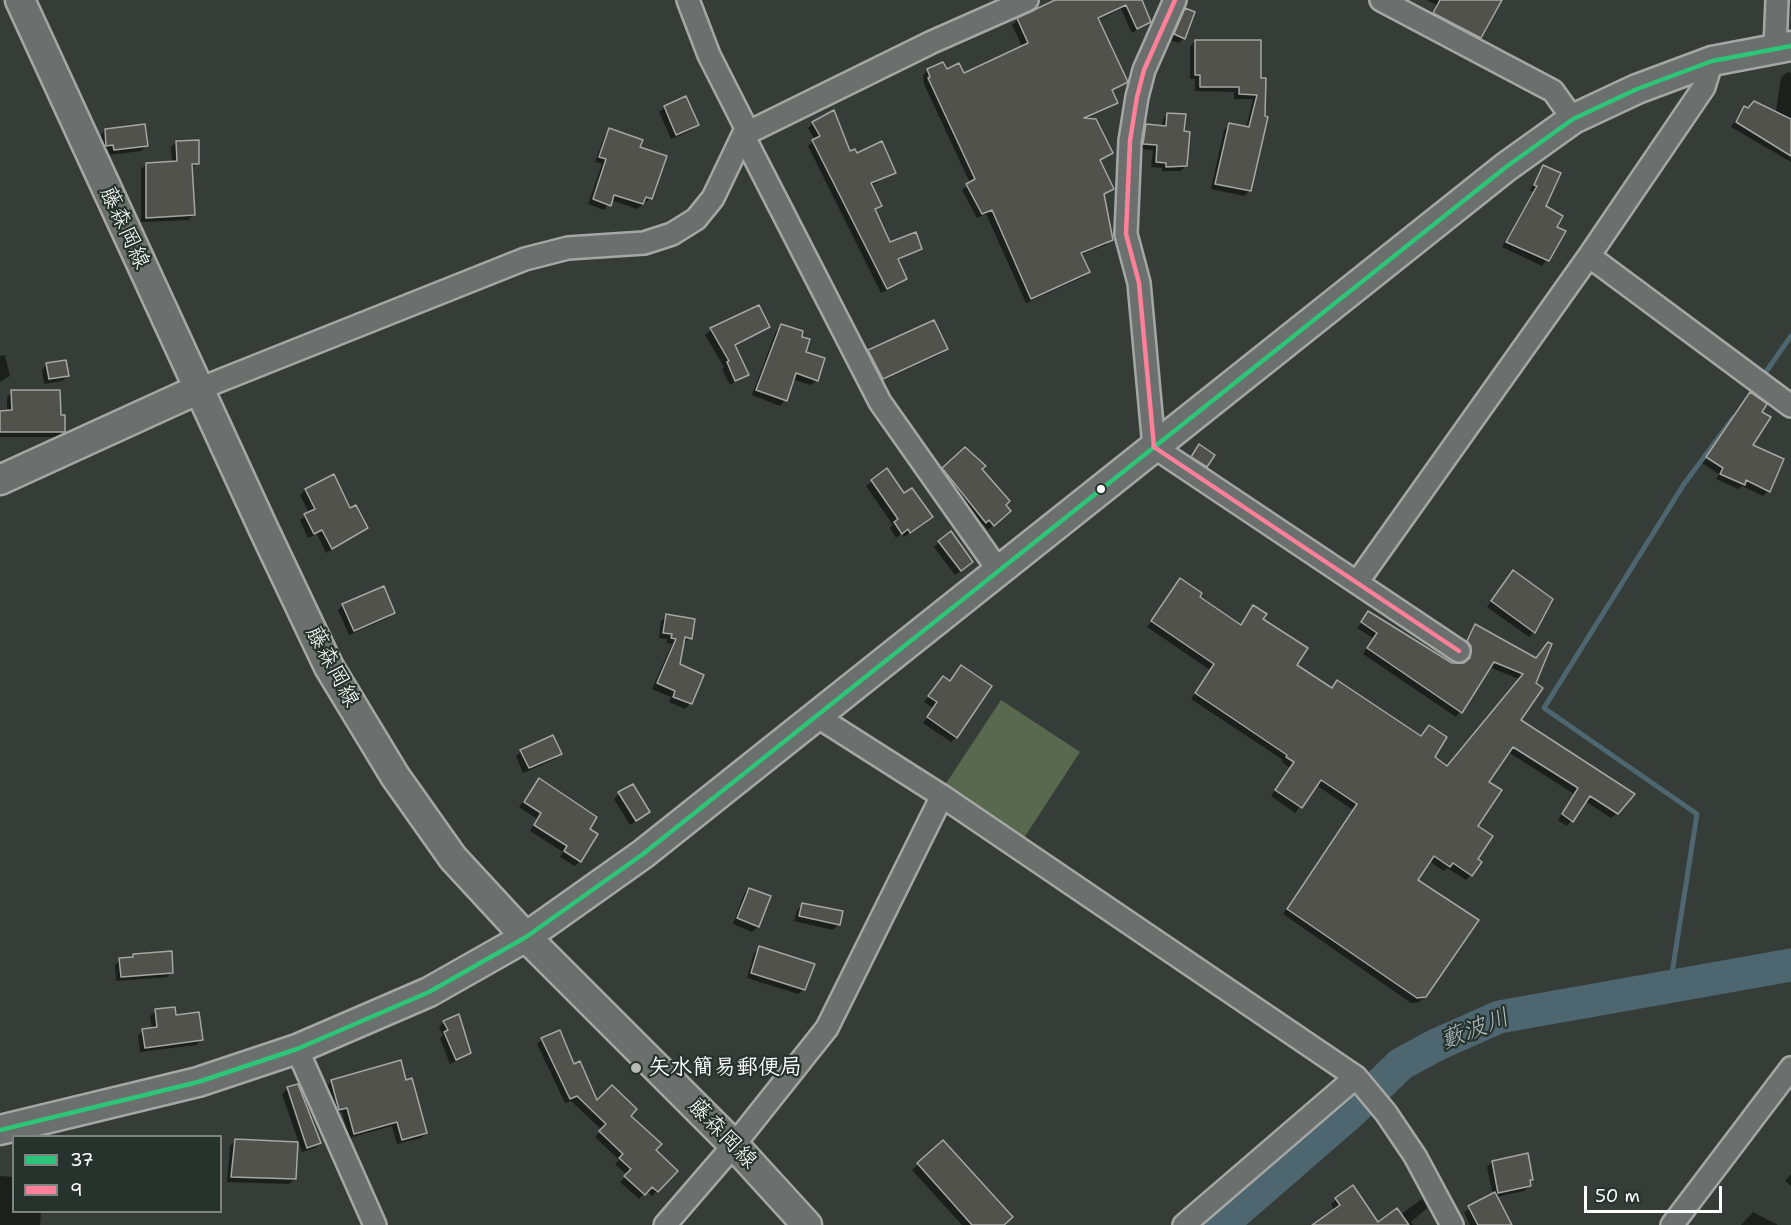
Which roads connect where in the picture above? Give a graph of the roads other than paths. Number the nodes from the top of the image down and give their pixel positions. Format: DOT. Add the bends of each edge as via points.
graph roads {
  1 [pos="20,0"];
  2 [pos="688,0"];
  3 [pos="1027,0"];
  4 [pos="1175,0"];
  5 [pos="1381,0"];
  6 [pos="1777,0"];
  7 [pos="1783,47"];
  8 [pos="1712,61"];
  9 [pos="1573,119"];
  10 [pos="746,133"];
  11 [pos="1589,256"];
  12 [pos="199,389"];
  13 [pos="1791,406"];
  14 [pos="1154,447"];
  15 [pos="0,480"];
  16 [pos="999,572"];
  17 [pos="1358,581"];
  18 [pos="1459,651"];
  19 [pos="818,717"];
  20 [pos="942,796"];
  21 [pos="526,937"];
  22 [pos="297,1049"];
  23 [pos="1791,1068"];
  24 [pos="1356,1077"];
  25 [pos="0,1130"];
  26 [pos="734,1145"];
  27 [pos="1448,1224"];
  28 [pos="375,1225"];
  29 [pos="665,1225"];
  30 [pos="807,1225"];
  31 [pos="1184,1225"];
  32 [pos="1672,1225"];
  1 -- 12 [label="main road, 藤森岡線"];
  2 -- 10 [label="street" via="709,56"];
  3 -- 10 [label="street"];
  4 -- 14 [label="street" via="1144,70 1137,98 1126,234 1139,283"];
  5 -- 9 [label="street" via="1553,91"];
  6 -- 7 [label="street"];
  7 -- 8 [label="main road"];
  8 -- 9 [label="main road" via="1637,89"];
  8 -- 11 [label="street" via="1704,87"];
  9 -- 14 [label="main road" via="1506,167"];
  10 -- 12 [label="street" via="713,198 696,219 672,234 644,243 568,248 525,259"];
  10 -- 16 [label="street" via="880,402"];
  11 -- 13 [label="street"];
  11 -- 17 [label="street"];
  12 -- 15 [label="main road"];
  12 -- 21 [label="main road, 藤森岡線" via="329,667 395,777 453,858"];
  14 -- 16 [label="main road"];
  14 -- 17 [label="street"];
  16 -- 19 [label="main road"];
  17 -- 18 [label="street"];
  19 -- 20 [label="street"];
  19 -- 21 [label="main road" via="643,855"];
  20 -- 24 [label="street"];
  20 -- 26 [label="street" via="827,1028"];
  21 -- 22 [label="main road" via="429,992"];
  21 -- 26 [label="main road, 藤森岡線"];
  22 -- 25 [label="main road" via="198,1082"];
  22 -- 28 [label="street"];
  23 -- 32 [label="street"];
  24 -- 27 [label="street" via="1415,1156"];
  24 -- 31 [label="street"];
  26 -- 29 [label="street"];
  26 -- 30 [label="main road, 藤森岡線"];
}
